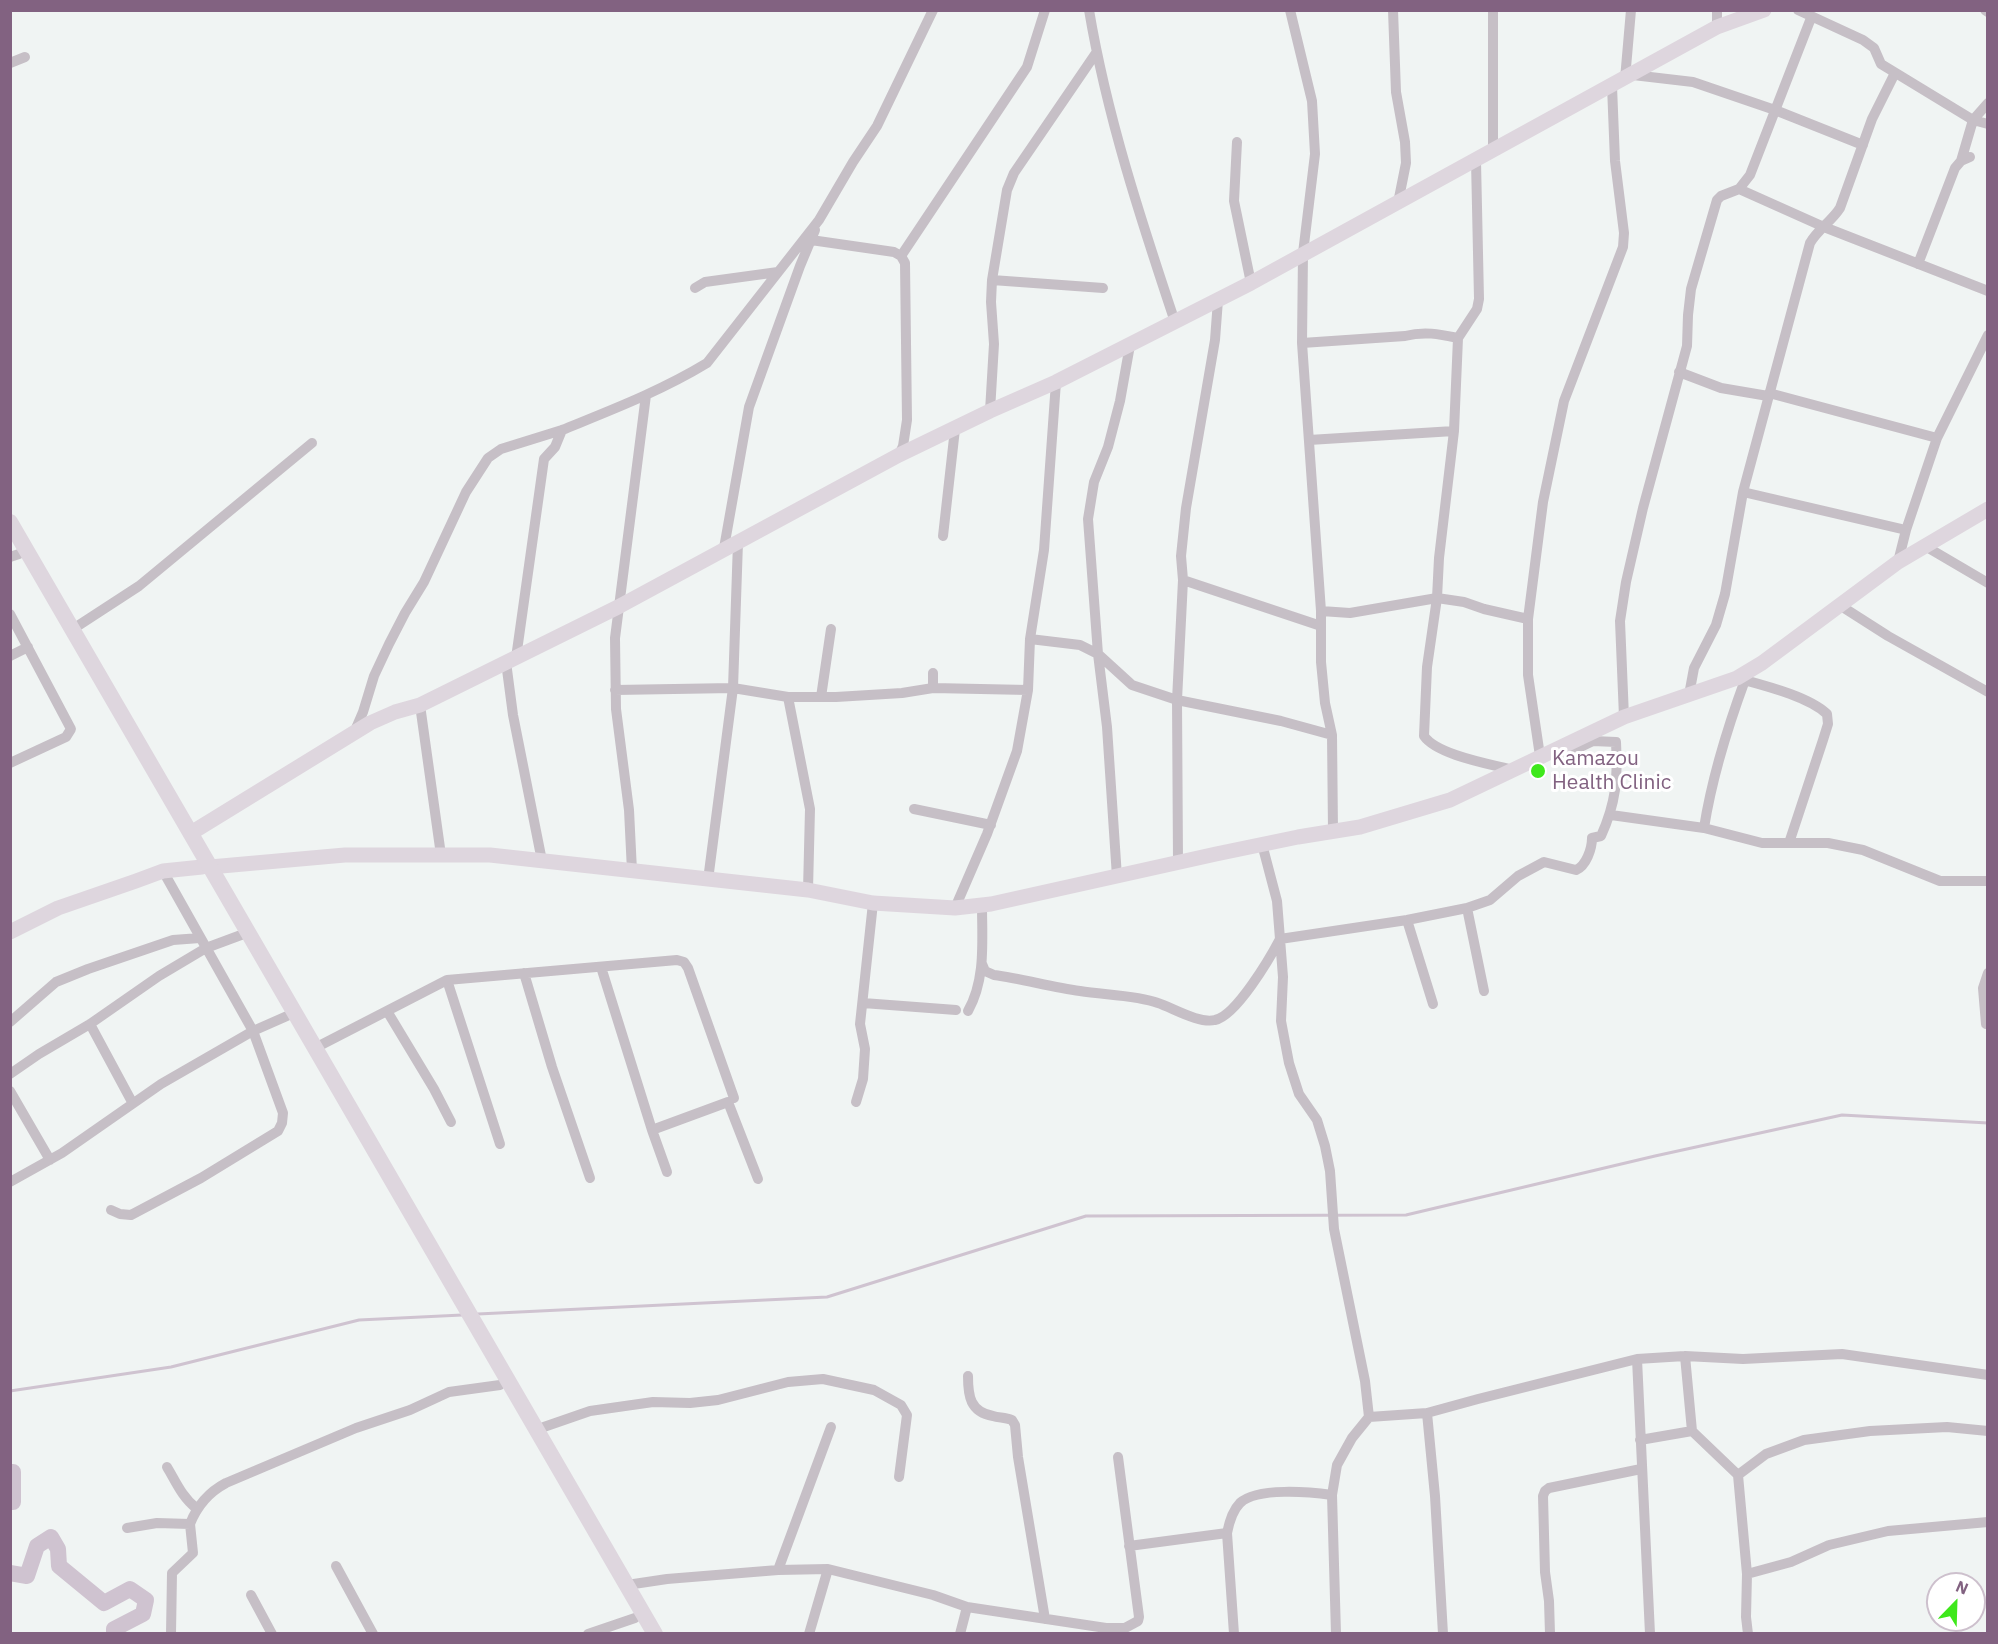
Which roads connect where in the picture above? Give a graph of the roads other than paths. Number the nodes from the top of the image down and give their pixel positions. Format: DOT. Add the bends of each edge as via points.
graph roads {
  1 [pos="933,10"];
  2 [pos="1045,10"];
  3 [pos="1089,10"];
  4 [pos="1290,10"];
  5 [pos="1393,10"];
  6 [pos="1493,10"];
  7 [pos="1631,10"];
  8 [pos="1717,10"];
  9 [pos="1764,10"];
  10 [pos="1798,10"];
  11 [pos="1811,18"];
  12 [pos="1718,27"];
  13 [pos="1096,53"];
  14 [pos="25,57"];
  15 [pos="10,63"];
  16 [pos="1896,73"];
  17 [pos="1623,80"];
  18 [pos="1988,103"];
  19 [pos="1775,110"];
  20 [pos="1973,120"];
  21 [pos="1988,124"];
  22 [pos="1237,142"];
  23 [pos="1863,145"];
  24 [pos="1493,152"];
  25 [pos="1476,161"];
  26 [pos="1739,189"];
  27 [pos="1398,203"];
  28 [pos="819,220"];
  29 [pos="1824,227"];
  30 [pos="811,240"];
  31 [pos="1303,253"];
  32 [pos="901,256"];
  33 [pos="1918,264"];
  34 [pos="778,272"];
  35 [pos="993,280"];
  36 [pos="1251,283"];
  37 [pos="695,288"];
  38 [pos="1104,288"];
  39 [pos="1988,291"];
  40 [pos="1218,300"];
  41 [pos="1175,322"];
  42 [pos="1988,335"];
  43 [pos="1458,338"];
  44 [pos="1302,343"];
  45 [pos="1130,345"];
  46 [pos="1679,372"];
  47 [pos="1056,382"];
  48 [pos="646,395"];
  49 [pos="1768,395"];
  50 [pos="990,411"];
  51 [pos="955,429"];
  52 [pos="562,430"];
  53 [pos="1454,431"];
  54 [pos="1937,438"];
  55 [pos="1309,440"];
  56 [pos="312,443"];
  57 [pos="899,455"];
  58 [pos="1743,492"];
  59 [pos="1988,509"];
  60 [pos="10,522"];
  61 [pos="1905,530"];
  62 [pos="942,536"];
  63 [pos="731,545"];
  64 [pos="1925,546"];
  65 [pos="13,550"];
  66 [pos="1898,562"];
  67 [pos="1183,580"];
  68 [pos="1988,583"];
  69 [pos="1437,598"];
  70 [pos="1841,606"];
  71 [pos="618,607"];
  72 [pos="1321,611"];
  73 [pos="10,614"];
  74 [pos="1528,619"];
  75 [pos="1321,626"];
  76 [pos="73,629"];
  77 [pos="831,629"];
  78 [pos="1030,639"];
  79 [pos="28,647"];
  80 [pos="1098,654"];
  81 [pos="10,656"];
  82 [pos="511,660"];
  83 [pos="933,673"];
  84 [pos="1741,679"];
  85 [pos="733,688"];
  86 [pos="933,688"];
  87 [pos="615,690"];
  88 [pos="1028,690"];
  89 [pos="1988,692"];
  90 [pos="1689,695"];
  91 [pos="788,697"];
  92 [pos="821,697"];
  93 [pos="1177,700"];
  94 [pos="110,702"];
  95 [pos="420,705"];
  96 [pos="1624,717"];
  97 [pos="353,735"];
  98 [pos="1332,735"];
  99 [pos="1540,756"];
  100 [pos="10,763"];
  101 [pos="1513,770"];
  102 [pos="914,809"];
  103 [pos="1611,814"];
  104 [pos="991,825"];
  105 [pos="1704,828"];
  106 [pos="1334,831"];
  107 [pos="191,833"];
  108 [pos="1789,843"];
  109 [pos="1262,844"];
  110 [pos="441,855"];
  111 [pos="542,861"];
  112 [pos="1178,862"];
  113 [pos="206,867"];
  114 [pos="632,871"];
  115 [pos="164,872"];
  116 [pos="1117,877"];
  117 [pos="708,880"];
  118 [pos="1988,881"];
  119 [pos="808,890"];
  120 [pos="873,903"];
  121 [pos="982,905"];
  122 [pos="955,908"];
  123 [pos="1467,908"];
  124 [pos="1407,920"];
  125 [pos="10,932"];
  126 [pos="241,935"];
  127 [pos="1280,939"];
  128 [pos="203,943"];
  129 [pos="982,964"];
  130 [pos="601,967"];
  131 [pos="524,973"];
  132 [pos="1988,973"];
  133 [pos="447,980"];
  134 [pos="1484,991"];
  135 [pos="862,1003"];
  136 [pos="1433,1004"];
  137 [pos="956,1010"];
  138 [pos="387,1011"];
  139 [pos="968,1011"];
  140 [pos="287,1016"];
  141 [pos="10,1022"];
  142 [pos="90,1024"];
  143 [pos="1986,1024"];
  144 [pos="253,1031"];
  145 [pos="315,1048"];
  146 [pos="10,1074"];
  147 [pos="10,1091"];
  148 [pos="734,1098"];
  149 [pos="132,1102"];
  150 [pos="856,1102"];
  151 [pos="451,1122"];
  152 [pos="652,1130"];
  153 [pos="500,1144"];
  154 [pos="50,1160"];
  155 [pos="667,1172"];
  156 [pos="590,1178"];
  157 [pos="758,1179"];
  158 [pos="10,1182"];
  159 [pos="111,1210"];
  160 [pos="1685,1356"];
  161 [pos="1637,1359"];
  162 [pos="1988,1375"];
  163 [pos="968,1376"];
  164 [pos="500,1385"];
  165 [pos="1427,1413"];
  166 [pos="1369,1417"];
  167 [pos="831,1427"];
  168 [pos="538,1429"];
  169 [pos="1692,1431"];
  170 [pos="1988,1431"];
  171 [pos="1640,1440"];
  172 [pos="1118,1457"];
  173 [pos="167,1467"];
  174 [pos="1641,1469"];
  175 [pos="1738,1475"];
  176 [pos="899,1477"];
  177 [pos="1332,1496"];
  178 [pos="196,1508"];
  179 [pos="1988,1522"];
  180 [pos="190,1524"];
  181 [pos="127,1528"];
  182 [pos="1227,1533"];
  183 [pos="1129,1546"];
  184 [pos="336,1566"];
  185 [pos="828,1569"];
  186 [pos="778,1570"];
  187 [pos="1747,1574"];
  188 [pos="627,1585"];
  189 [pos="251,1595"];
  190 [pos="967,1607"];
  191 [pos="635,1618"];
  192 [pos="1045,1619"];
  193 [pos="1091,1629"];
  194 [pos="609,1630"];
  195 [pos="171,1634"];
  196 [pos="272,1634"];
  197 [pos="374,1634"];
  198 [pos="588,1634"];
  199 [pos="645,1634"];
  200 [pos="655,1634"];
  201 [pos="809,1634"];
  202 [pos="960,1634"];
  203 [pos="1234,1634"];
  204 [pos="1336,1634"];
  205 [pos="1443,1634"];
  206 [pos="1550,1634"];
  207 [pos="1650,1634"];
  208 [pos="1748,1634"];
  1 -- 28 [label="street" via="877,126"];
  2 -- 32 [label="street" via="1027,67"];
  3 -- 13 [label="street"];
  4 -- 31 [label="street" via="1313,111 1315,154"];
  5 -- 27 [label="street" via="1396,92 1406,163"];
  6 -- 24 [label="street"];
  7 -- 17 [label="street"];
  8 -- 12 [label="street"];
  9 -- 12 [label="street"];
  10 -- 11 [label="street"];
  11 -- 16 [label="street" via="1863,40 1874,48 1881,64"];
  11 -- 19 [label="street"];
  12 -- 17 [label="street"];
  13 -- 35 [label="street" via="1009,184"];
  13 -- 41 [label="street" via="1134,198"];
  14 -- 15 [label="street"];
  16 -- 20 [label="street"];
  16 -- 23 [label="street"];
  17 -- 19 [label="street" via="1693,82"];
  17 -- 24 [label="street"];
  17 -- 74 [label="street" via="1615,161 1623,247 1564,400 1543,502"];
  18 -- 20 [label="street"];
  19 -- 23 [label="street"];
  19 -- 26 [label="street" via="1750,175"];
  20 -- 21 [label="street"];
  20 -- 33 [label="street" via="1965,159 1955,168"];
  22 -- 36 [label="street" via="1234,201"];
  23 -- 29 [label="street" via="1840,208"];
  24 -- 25 [label="street"];
  25 -- 27 [label="street"];
  25 -- 43 [label="street" via="1479,299"];
  26 -- 29 [label="street"];
  26 -- 46 [label="street" via="1719,198 1707,230 1691,289 1687,346"];
  27 -- 31 [label="street"];
  28 -- 30 [label="street"];
  28 -- 34 [label="street"];
  29 -- 33 [label="street"];
  29 -- 49 [label="street" via="1810,243"];
  30 -- 32 [label="street"];
  30 -- 63 [label="street" via="749,407"];
  31 -- 36 [label="street"];
  31 -- 44 [label="street"];
  32 -- 57 [label="street" via="905,263 907,420"];
  33 -- 39 [label="street"];
  34 -- 37 [label="street" via="705,282"];
  34 -- 48 [label="street" via="707,363"];
  35 -- 38 [label="street"];
  35 -- 50 [label="street"];
  36 -- 40 [label="street"];
  40 -- 41 [label="street"];
  40 -- 67 [label="street" via="1215,340 1185,508"];
  41 -- 45 [label="street"];
  42 -- 54 [label="street"];
  43 -- 44 [label="street" via="1433,332"];
  43 -- 53 [label="street"];
  44 -- 55 [label="street"];
  45 -- 47 [label="street"];
  45 -- 80 [label="street" via="1120,401 1089,508"];
  46 -- 49 [label="street" via="1722,388"];
  46 -- 96 [label="street" via="1626,582 1620,621"];
  47 -- 50 [label="street"];
  47 -- 78 [label="street" via="1044,550"];
  48 -- 52 [label="street"];
  48 -- 71 [label="street"];
  49 -- 54 [label="street"];
  49 -- 58 [label="street"];
  50 -- 51 [label="street"];
  51 -- 57 [label="street"];
  51 -- 62 [label="street"];
  52 -- 82 [label="street" via="555,447 544,459"];
  52 -- 97 [label="street" via="501,449 488,458 466,492 424,582 389,644"];
  53 -- 55 [label="street"];
  53 -- 69 [label="street"];
  54 -- 61 [label="street"];
  55 -- 72 [label="street"];
  56 -- 76 [label="street" via="139,586"];
  57 -- 63 [label="street"];
  58 -- 61 [label="street"];
  58 -- 90 [label="street" via="1725,594 1716,625 1694,668"];
  59 -- 64 [label="street"];
  60 -- 76 [label="main road"];
  61 -- 66 [label="street"];
  63 -- 71 [label="street"];
  63 -- 85 [label="street"];
  64 -- 66 [label="street"];
  64 -- 68 [label="street"];
  65 -- 94 [label="main road"];
  66 -- 70 [label="street"];
  67 -- 75 [label="street"];
  67 -- 93 [label="street"];
  69 -- 72 [label="street" via="1350,613"];
  69 -- 74 [label="street"];
  69 -- 101 [label="street" via="1427,667 1424,736 1442,751"];
  70 -- 84 [label="street"];
  70 -- 89 [label="street"];
  71 -- 82 [label="street"];
  71 -- 87 [label="street"];
  72 -- 75 [label="street"];
  73 -- 79 [label="street"];
  74 -- 99 [label="street" via="1528,675"];
  75 -- 98 [label="street" via="1324,693"];
  76 -- 94 [label="main road"];
  77 -- 92 [label="street"];
  78 -- 80 [label="street" via="1080,645"];
  78 -- 88 [label="street"];
  79 -- 81 [label="street"];
  79 -- 100 [label="street" via="71,729 66,737"];
  80 -- 93 [label="street" via="1132,685"];
  80 -- 116 [label="street"];
  82 -- 95 [label="street"];
  82 -- 111 [label="street" via="513,715"];
  83 -- 86 [label="street"];
  84 -- 90 [label="street"];
  84 -- 105 [label="street" via="1710,790"];
  84 -- 108 [label="street" via="1772,688 1827,714 1828,724"];
  85 -- 87 [label="street"];
  85 -- 91 [label="street"];
  85 -- 117 [label="street"];
  86 -- 88 [label="street"];
  86 -- 92 [label="street"];
  87 -- 114 [label="street"];
  88 -- 104 [label="street" via="1017,751"];
  90 -- 96 [label="street"];
  91 -- 92 [label="street"];
  91 -- 119 [label="street" via="810,809"];
  93 -- 98 [label="street"];
  93 -- 112 [label="street"];
  94 -- 107 [label="main road"];
  94 -- 113 [label="main road"];
  95 -- 97 [label="street" via="384,716"];
  95 -- 110 [label="street"];
  96 -- 99 [label="street"];
  97 -- 107 [label="street"];
  98 -- 106 [label="street"];
  99 -- 101 [label="street"];
  99 -- 103 [label="street" via="1572,751 1593,741 1616,742 1618,773"];
  101 -- 106 [label="street" via="1450,800"];
  102 -- 104 [label="street"];
  103 -- 105 [label="street"];
  103 -- 123 [label="street" via="1601,836 1592,838 1579,869 1544,862 1518,876 1490,900"];
  104 -- 122 [label="street"];
  105 -- 108 [label="street" via="1762,843"];
  106 -- 109 [label="street"];
  107 -- 113 [label="main road"];
  108 -- 118 [label="street" via="1828,843 1863,850 1940,881"];
  109 -- 112 [label="street"];
  109 -- 127 [label="street" via="1277,901"];
  110 -- 111 [label="street"];
  110 -- 113 [label="street" via="345,855"];
  111 -- 114 [label="street"];
  112 -- 116 [label="street"];
  113 -- 115 [label="street"];
  113 -- 126 [label="main road"];
  113 -- 145 [label="main road"];
  114 -- 117 [label="street"];
  115 -- 125 [label="street" via="58,908"];
  115 -- 128 [label="street"];
  116 -- 121 [label="street"];
  117 -- 119 [label="street"];
  119 -- 120 [label="street"];
  120 -- 122 [label="street"];
  120 -- 135 [label="street"];
  121 -- 122 [label="street"];
  121 -- 129 [label="street"];
  123 -- 124 [label="street"];
  123 -- 134 [label="street"];
  124 -- 127 [label="street"];
  124 -- 136 [label="street"];
  126 -- 128 [label="street"];
  126 -- 140 [label="main road"];
  127 -- 129 [label="street" via="1238,1002 1225,1016 1215,1020 1203,1020 1155,1002 994,975 985,971"];
  127 -- 166 [label="street" via="1281,1020 1299,1094 1317,1120 1325,1146 1334,1229"];
  128 -- 141 [label="street" via="174,940 56,982"];
  128 -- 142 [label="street"];
  128 -- 144 [label="street"];
  129 -- 139 [label="street" via="976,997"];
  130 -- 131 [label="street"];
  130 -- 148 [label="street" via="684,962"];
  130 -- 152 [label="street"];
  131 -- 133 [label="street"];
  131 -- 156 [label="street"];
  132 -- 143 [label="street" via="1983,988"];
  133 -- 138 [label="street"];
  133 -- 153 [label="street"];
  135 -- 137 [label="street"];
  135 -- 150 [label="street" via="860,1024 865,1049 863,1079"];
  138 -- 145 [label="street"];
  138 -- 151 [label="street"];
  140 -- 144 [label="street"];
  140 -- 164 [label="main road"];
  142 -- 146 [label="street"];
  142 -- 149 [label="street"];
  144 -- 149 [label="street"];
  144 -- 159 [label="street" via="283,1113 278,1131 131,1215"];
  145 -- 168 [label="main road"];
  147 -- 154 [label="street"];
  149 -- 154 [label="street"];
  152 -- 155 [label="street"];
  152 -- 157 [label="street" via="728,1102"];
  154 -- 158 [label="street"];
  160 -- 161 [label="street"];
  160 -- 162 [label="street" via="1743,1359 1842,1354"];
  160 -- 169 [label="street"];
  161 -- 165 [label="street"];
  161 -- 171 [label="street"];
  163 -- 192 [label="street" via="971,1404 993,1417 1012,1420 1015,1425"];
  164 -- 178 [label="street" via="448,1392 314,1446 220,1486"];
  164 -- 191 [label="main road"];
  165 -- 166 [label="street"];
  165 -- 205 [label="street"];
  166 -- 177 [label="street" via="1337,1466"];
  167 -- 186 [label="street"];
  168 -- 176 [label="street" via="590,1411 654,1402 718,1400 789,1382 823,1379 874,1390 901,1405 907,1415"];
  168 -- 188 [label="main road"];
  169 -- 171 [label="street"];
  169 -- 175 [label="street"];
  170 -- 175 [label="street" via="1947,1427 1804,1440 1766,1454"];
  171 -- 174 [label="street"];
  172 -- 183 [label="street"];
  173 -- 178 [label="street" via="182,1494"];
  174 -- 206 [label="street" via="1545,1491"];
  174 -- 207 [label="street"];
  175 -- 187 [label="street"];
  177 -- 182 [label="street" via="1302,1491 1246,1498 1238,1505"];
  177 -- 204 [label="street"];
  178 -- 180 [label="street"];
  179 -- 187 [label="street" via="1888,1531 1829,1545 1791,1562"];
  180 -- 181 [label="street" via="157,1523"];
  180 -- 195 [label="street" via="193,1553 172,1573"];
  182 -- 183 [label="street"];
  182 -- 203 [label="street"];
  183 -- 193 [label="street" via="1138,1622 1125,1629"];
  184 -- 197 [label="street"];
  185 -- 186 [label="street"];
  185 -- 190 [label="street"];
  185 -- 201 [label="street"];
  186 -- 188 [label="street"];
  187 -- 208 [label="street"];
  188 -- 200 [label="main road"];
  189 -- 196 [label="street"];
  190 -- 192 [label="street"];
  190 -- 202 [label="street"];
  191 -- 194 [label="street"];
  191 -- 199 [label="main road"];
  192 -- 193 [label="street"];
  194 -- 198 [label="street"];
}
